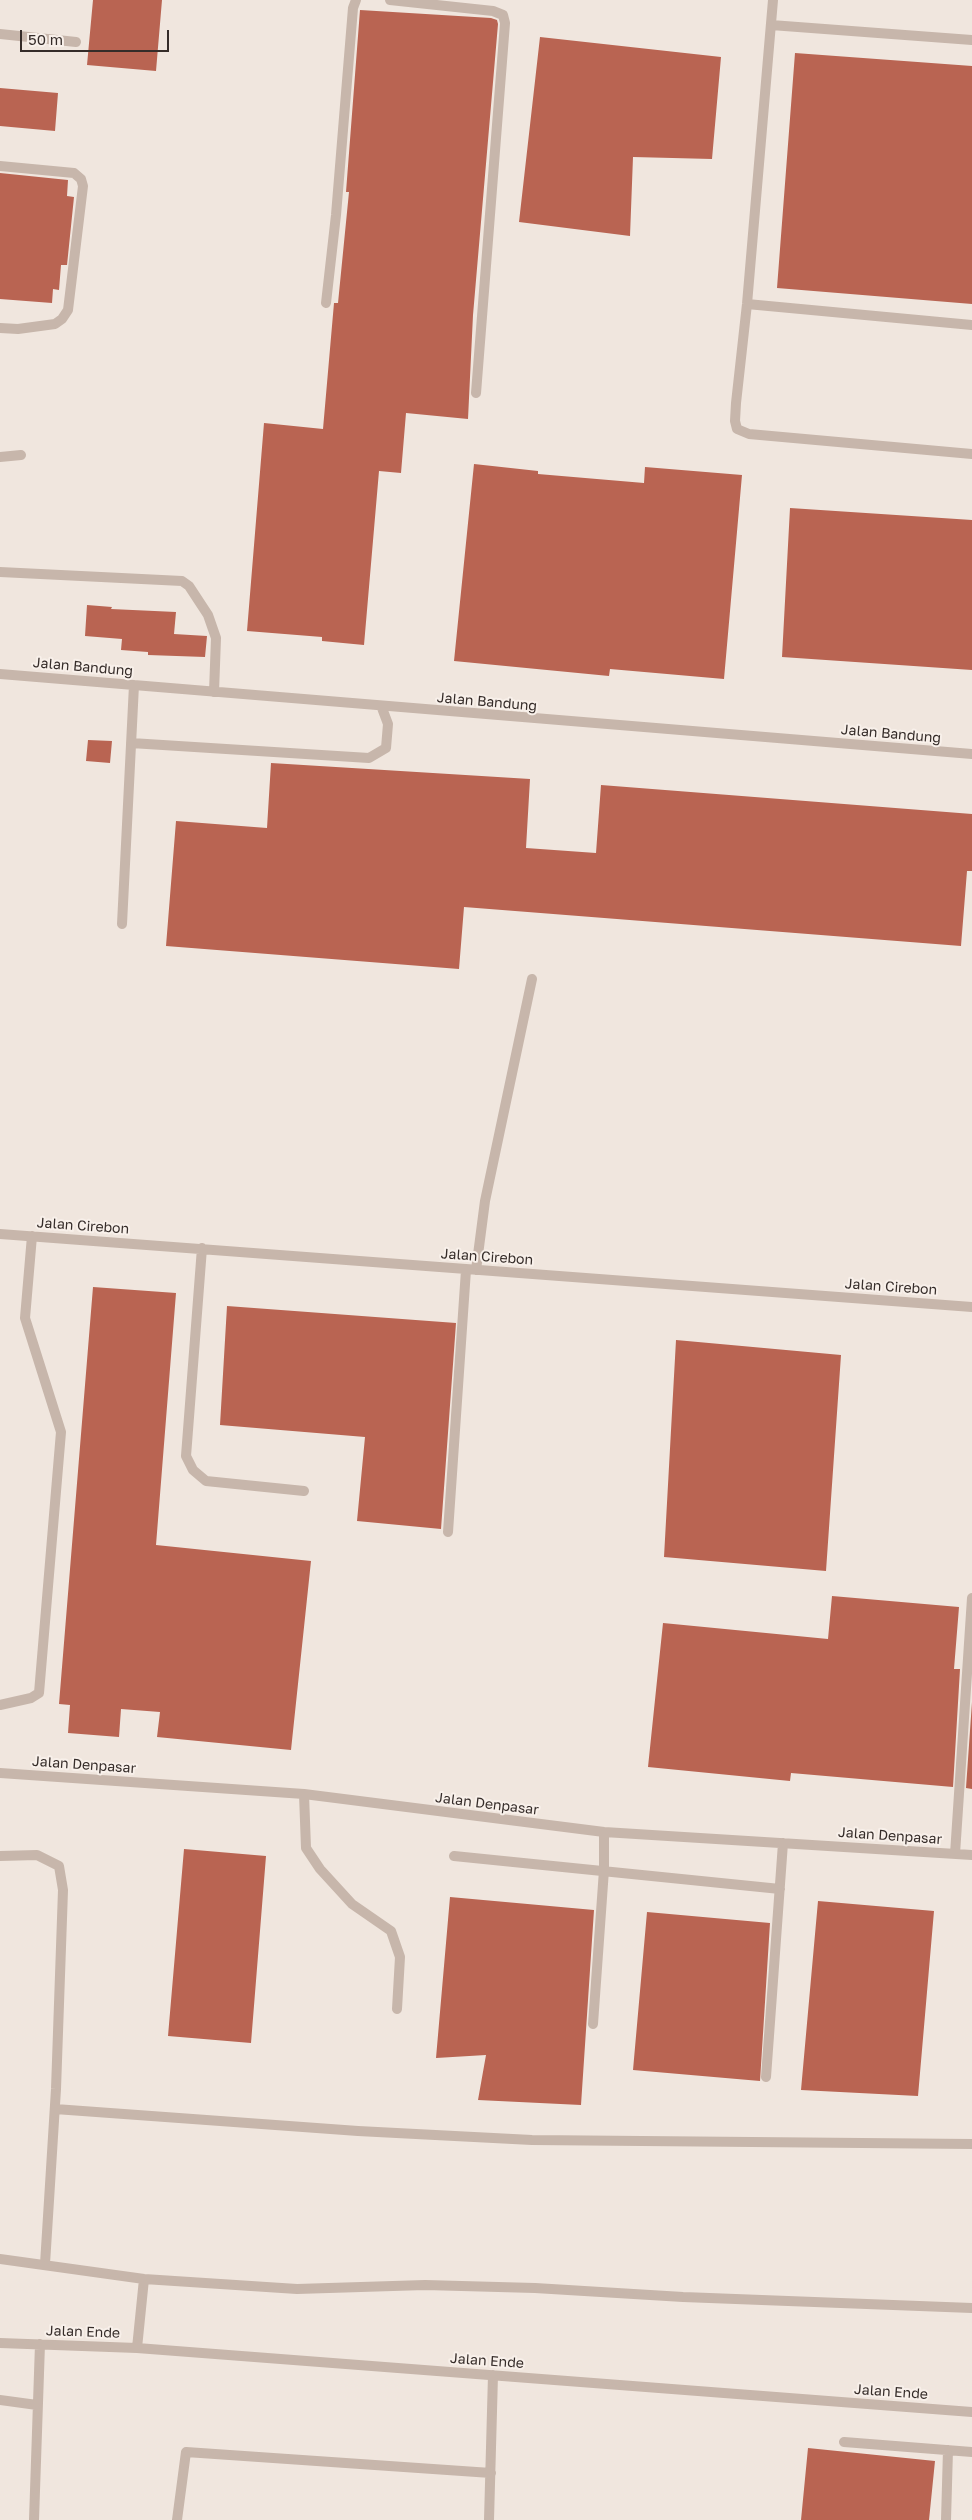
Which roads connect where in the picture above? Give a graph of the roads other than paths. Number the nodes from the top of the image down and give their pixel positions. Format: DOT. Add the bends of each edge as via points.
graph roads {
  1 [pos="356,0"];
  2 [pos="390,0"];
  3 [pos="773,0"];
  4 [pos="771,25"];
  5 [pos="0,34"];
  6 [pos="972,40"];
  7 [pos="76,42"];
  8 [pos="0,166"];
  9 [pos="326,303"];
  10 [pos="747,304"];
  11 [pos="972,325"];
  12 [pos="0,328"];
  13 [pos="476,393"];
  14 [pos="972,454"];
  15 [pos="21,455"];
  16 [pos="0,457"];
  17 [pos="0,572"];
  18 [pos="0,674"];
  19 [pos="134,685"];
  20 [pos="214,692"];
  21 [pos="382,708"];
  22 [pos="131,743"];
  23 [pos="972,754"];
  24 [pos="122,924"];
  25 [pos="532,979"];
  26 [pos="0,1234"];
  27 [pos="32,1236"];
  28 [pos="202,1248"];
  29 [pos="471,1270"];
  30 [pos="972,1307"];
  31 [pos="304,1491"];
  32 [pos="448,1532"];
  33 [pos="972,1598"];
  34 [pos="0,1705"];
  35 [pos="0,1773"];
  36 [pos="304,1794"];
  37 [pos="604,1832"];
  38 [pos="783,1843"];
  39 [pos="955,1854"];
  40 [pos="972,1855"];
  41 [pos="0,1856"];
  42 [pos="454,1856"];
  43 [pos="604,1870"];
  44 [pos="780,1889"];
  45 [pos="396,2009"];
  46 [pos="593,2024"];
  47 [pos="766,2077"];
  48 [pos="55,2109"];
  49 [pos="972,2144"];
  50 [pos="0,2259"];
  51 [pos="45,2264"];
  52 [pos="144,2279"];
  53 [pos="972,2308"];
  54 [pos="0,2343"];
  55 [pos="40,2344"];
  56 [pos="137,2348"];
  57 [pos="493,2375"];
  58 [pos="0,2400"];
  59 [pos="37,2405"];
  60 [pos="972,2412"];
  61 [pos="844,2442"];
  62 [pos="948,2450"];
  63 [pos="972,2452"];
  64 [pos="490,2473"];
  65 [pos="34,2520"];
  66 [pos="178,2520"];
  67 [pos="489,2520"];
  68 [pos="946,2520"];
  1 -- 9 [label="lane"];
  2 -- 13 [label="lane" via="493,11 502,15 504,23"];
  3 -- 4 [label="lane"];
  4 -- 6 [label="lane"];
  4 -- 10 [label="lane"];
  5 -- 7 [label="lane"];
  8 -- 12 [label="lane" via="74,173 83,186 68,310 55,324"];
  10 -- 11 [label="lane"];
  10 -- 14 [label="lane" via="735,421 741,432"];
  15 -- 16 [label="lane"];
  17 -- 20 [label="lane" via="182,581 189,586 208,615 216,638"];
  18 -- 19 [label="lane, Jalan Bandung"];
  19 -- 20 [label="lane, Jalan Bandung"];
  19 -- 22 [label="lane"];
  20 -- 21 [label="lane, Jalan Bandung"];
  21 -- 22 [label="lane" via="388,724 386,748 369,758"];
  21 -- 23 [label="lane, Jalan Bandung"];
  22 -- 24 [label="lane"];
  25 -- 29 [label="lane"];
  26 -- 27 [label="lane, Jalan Cirebon"];
  27 -- 28 [label="lane, Jalan Cirebon"];
  27 -- 34 [label="lane" via="25,1318 60,1432 39,1693"];
  28 -- 29 [label="lane, Jalan Cirebon"];
  28 -- 31 [label="lane" via="186,1456 193,1470 206,1481"];
  29 -- 30 [label="lane, Jalan Cirebon"];
  29 -- 32 [label="lane"];
  33 -- 39 [label="lane"];
  35 -- 36 [label="lane, Jalan Denpasar"];
  36 -- 37 [label="lane, Jalan Denpasar"];
  36 -- 45 [label="lane" via="306,1848 320,1869 352,1904 391,1931 400,1957"];
  37 -- 38 [label="lane, Jalan Denpasar"];
  37 -- 43 [label="lane"];
  38 -- 39 [label="lane, Jalan Denpasar"];
  38 -- 44 [label="lane"];
  39 -- 40 [label="lane, Jalan Denpasar"];
  41 -- 48 [label="lane" via="37,1855 59,1866 63,1890"];
  42 -- 43 [label="lane"];
  43 -- 44 [label="lane"];
  43 -- 46 [label="lane"];
  44 -- 47 [label="lane"];
  48 -- 49 [label="lane" via="532,2140"];
  48 -- 51 [label="lane"];
  50 -- 51 [label="lane"];
  51 -- 52 [label="lane"];
  52 -- 53 [label="lane" via="297,2289 425,2285 536,2288"];
  52 -- 56 [label="lane"];
  54 -- 55 [label="lane, Jalan Ende"];
  55 -- 56 [label="lane, Jalan Ende"];
  55 -- 59 [label="lane"];
  56 -- 57 [label="lane, Jalan Ende"];
  57 -- 60 [label="lane, Jalan Ende"];
  57 -- 64 [label="lane"];
  58 -- 59 [label="lane"];
  59 -- 65 [label="lane"];
  61 -- 62 [label="lane"];
  62 -- 63 [label="lane"];
  62 -- 68 [label="lane"];
  64 -- 66 [label="lane" via="186,2452"];
  64 -- 67 [label="lane"];
}
